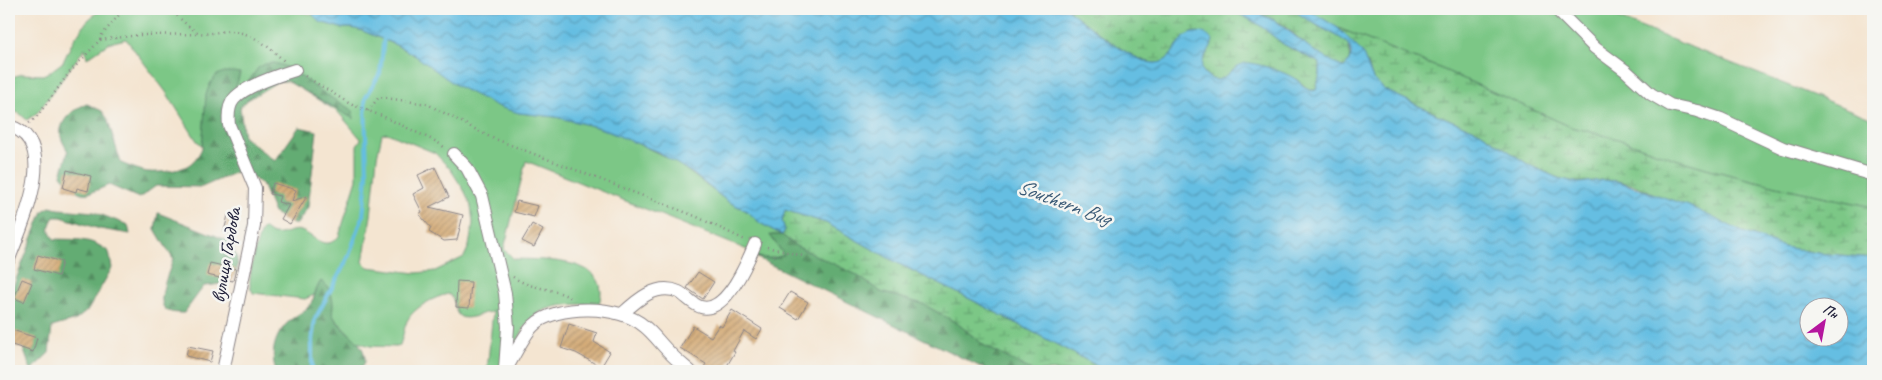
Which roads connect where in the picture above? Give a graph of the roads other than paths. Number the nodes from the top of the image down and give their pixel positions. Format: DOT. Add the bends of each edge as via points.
graph roads {
  1 [pos="1556,9"];
  2 [pos="295,70"];
  3 [pos="12,127"];
  4 [pos="454,154"];
  5 [pos="1873,175"];
  6 [pos="755,244"];
  7 [pos="9,259"];
  8 [pos="622,314"];
  9 [pos="224,371"];
  10 [pos="505,371"];
  11 [pos="690,371"];
  1 -- 5 [label="street" via="1595,48 1651,94 1670,105 1720,119 1784,148"];
  2 -- 9 [label="street, вулиця Гардова" via="240,93 233,100 228,114 229,125 255,188 254,226"];
  3 -- 7 [label="street" via="33,146 36,162 26,212"];
  4 -- 10 [label="street" via="467,168 482,196 505,294 508,327"];
  6 -- 8 [label="street" via="746,267 729,293 713,306 701,307 680,293 661,289 644,296"];
  8 -- 10 [label="street" via="586,309 551,314 532,327"];
  8 -- 11 [label="street" via="645,326"];
}
